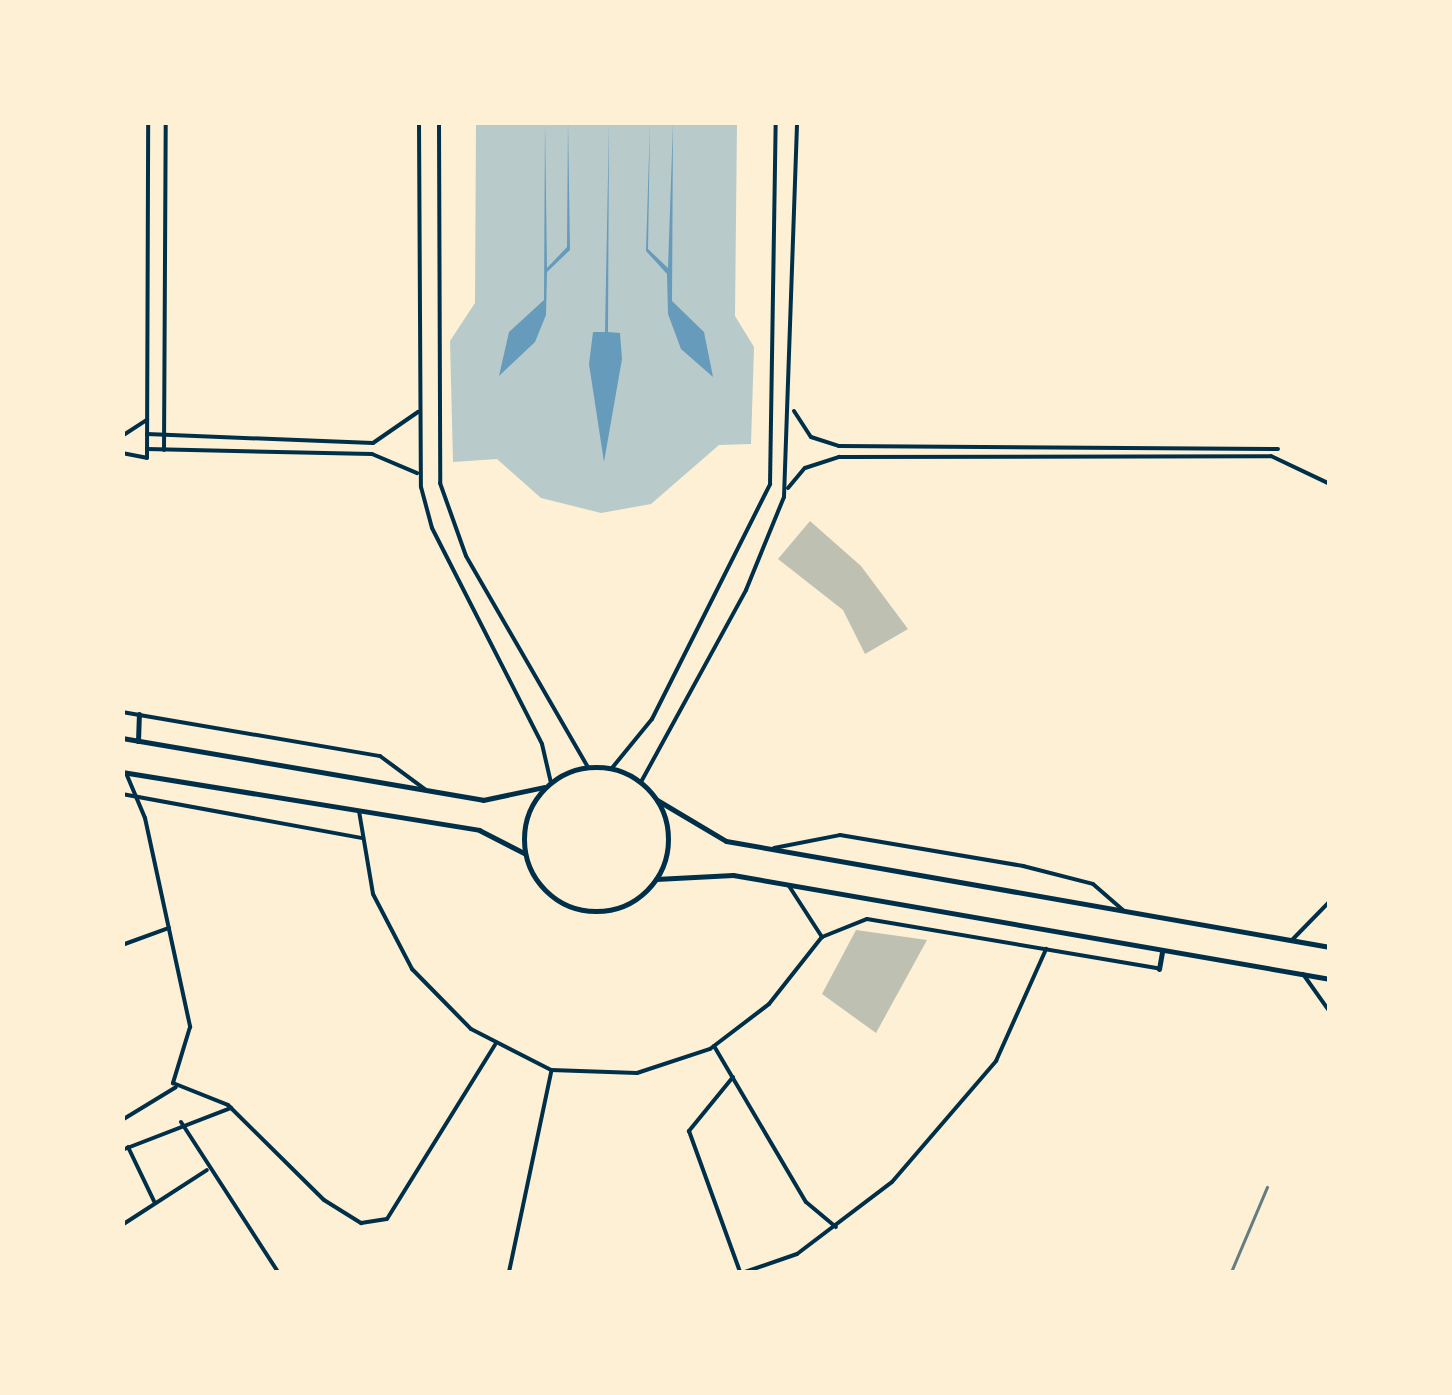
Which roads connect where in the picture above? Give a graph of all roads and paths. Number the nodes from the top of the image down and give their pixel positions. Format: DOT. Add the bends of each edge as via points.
graph roads {
  1 [pos="148,122"];
  2 [pos="166,122"];
  3 [pos="420,122"];
  4 [pos="439,122"];
  5 [pos="776,122"];
  6 [pos="796,122"];
  7 [pos="793,406"];
  8 [pos="418,412"];
  9 [pos="147,420"];
  10 [pos="147,434"];
  11 [pos="164,434"];
  12 [pos="122,436"];
  13 [pos="1047,447"];
  14 [pos="1067,448"];
  15 [pos="147,450"];
  16 [pos="164,450"];
  17 [pos="1278,450"];
  18 [pos="122,454"];
  19 [pos="1047,458"];
  20 [pos="1067,458"];
  21 [pos="419,474"];
  22 [pos="1330,484"];
  23 [pos="784,497"];
  24 [pos="122,712"];
  25 [pos="139,714"];
  26 [pos="122,738"];
  27 [pos="138,741"];
  28 [pos="588,766"];
  29 [pos="612,768"];
  30 [pos="124,773"];
  31 [pos="641,782"];
  32 [pos="549,784"];
  33 [pos="426,790"];
  34 [pos="122,794"];
  35 [pos="137,796"];
  36 [pos="657,800"];
  37 [pos="359,811"];
  38 [pos="361,838"];
  39 [pos="768,849"];
  40 [pos="526,855"];
  41 [pos="656,879"];
  42 [pos="788,886"];
  43 [pos="1330,901"];
  44 [pos="1126,914"];
  45 [pos="169,928"];
  46 [pos="822,937"];
  47 [pos="1292,941"];
  48 [pos="122,944"];
  49 [pos="1330,947"];
  50 [pos="1046,949"];
  51 [pos="1162,951"];
  52 [pos="1158,968"];
  53 [pos="1303,974"];
  54 [pos="1330,979"];
  55 [pos="1330,1012"];
  56 [pos="494,1044"];
  57 [pos="714,1046"];
  58 [pos="551,1070"];
  59 [pos="733,1078"];
  60 [pos="176,1087"];
  61 [pos="231,1108"];
  62 [pos="122,1120"];
  63 [pos="181,1122"];
  64 [pos="125,1148"];
  65 [pos="207,1170"];
  66 [pos="155,1203"];
  67 [pos="122,1225"];
  68 [pos="836,1227"];
  69 [pos="278,1272"];
  70 [pos="509,1272"];
  71 [pos="742,1272"];
  1 -- 9 [label="street"];
  2 -- 11 [label="street"];
  3 -- 8 [label="street"];
  4 -- 28 [label="street" via="440,483 466,556"];
  5 -- 29 [label="street" via="770,484 652,719"];
  6 -- 7 [label="street"];
  7 -- 13 [label="street" via="806,432 831,445"];
  7 -- 23 [label="street"];
  8 -- 11 [label="street" via="373,443"];
  8 -- 21 [label="street"];
  9 -- 10 [label="street"];
  9 -- 12 [label="street"];
  10 -- 11 [label="street"];
  10 -- 15 [label="street"];
  11 -- 16 [label="street"];
  13 -- 14 [label="street"];
  13 -- 19 [label="street"];
  14 -- 17 [label="street"];
  14 -- 20 [label="street"];
  15 -- 16 [label="street"];
  15 -- 18 [label="street" via="147,458"];
  16 -- 21 [label="street" via="381,455"];
  19 -- 20 [label="street"];
  19 -- 23 [label="street" via="830,458 805,468"];
  20 -- 22 [label="street" via="1271,456"];
  21 -- 32 [label="street" via="432,528 542,744"];
  23 -- 31 [label="street" via="754,574"];
  24 -- 25 [label="street"];
  25 -- 27 [label="main road"];
  25 -- 33 [label="street" via="380,756"];
  26 -- 27 [label="main road"];
  27 -- 33 [label="main road"];
  28 -- 29 [label="main road"];
  28 -- 32 [label="main road"];
  29 -- 31 [label="main road"];
  30 -- 35 [label="street"];
  30 -- 37 [label="main road"];
  31 -- 36 [label="main road"];
  32 -- 33 [label="main road" via="503,800"];
  32 -- 40 [label="main road" via="527,818"];
  34 -- 35 [label="street"];
  35 -- 38 [label="street"];
  35 -- 45 [label="street"];
  36 -- 39 [label="main road" via="706,835"];
  36 -- 41 [label="main road" via="668,840"];
  37 -- 38 [label="street"];
  37 -- 40 [label="main road" via="479,830"];
  38 -- 56 [label="street" via="396,946 430,991"];
  39 -- 44 [label="main road"];
  39 -- 44 [label="street" via="840,835 1022,866 1093,884"];
  40 -- 41 [label="main road" via="546,891 583,910 624,906"];
  41 -- 42 [label="main road" via="714,873"];
  42 -- 46 [label="street"];
  42 -- 51 [label="main road"];
  43 -- 47 [label="street"];
  44 -- 47 [label="main road"];
  45 -- 48 [label="street"];
  45 -- 60 [label="street" via="190,1027"];
  46 -- 50 [label="street" via="862,918"];
  46 -- 57 [label="street" via="769,1004"];
  47 -- 49 [label="main road"];
  50 -- 52 [label="street"];
  50 -- 68 [label="street" via="991,1068 892,1182"];
  51 -- 52 [label="main road"];
  51 -- 53 [label="main road"];
  53 -- 54 [label="main road"];
  53 -- 55 [label="street"];
  56 -- 58 [label="street"];
  56 -- 61 [label="street" via="392,1214 374,1224 309,1188"];
  57 -- 58 [label="street" via="637,1073"];
  57 -- 59 [label="street"];
  58 -- 70 [label="street"];
  59 -- 68 [label="street" via="806,1202"];
  59 -- 71 [label="street" via="689,1131"];
  60 -- 61 [label="street"];
  60 -- 62 [label="street"];
  61 -- 63 [label="street"];
  63 -- 64 [label="street"];
  63 -- 65 [label="street"];
  64 -- 66 [label="street"];
  65 -- 66 [label="street"];
  65 -- 69 [label="street" via="228,1188"];
  66 -- 67 [label="street"];
  68 -- 71 [label="street" via="781,1263"];
}
